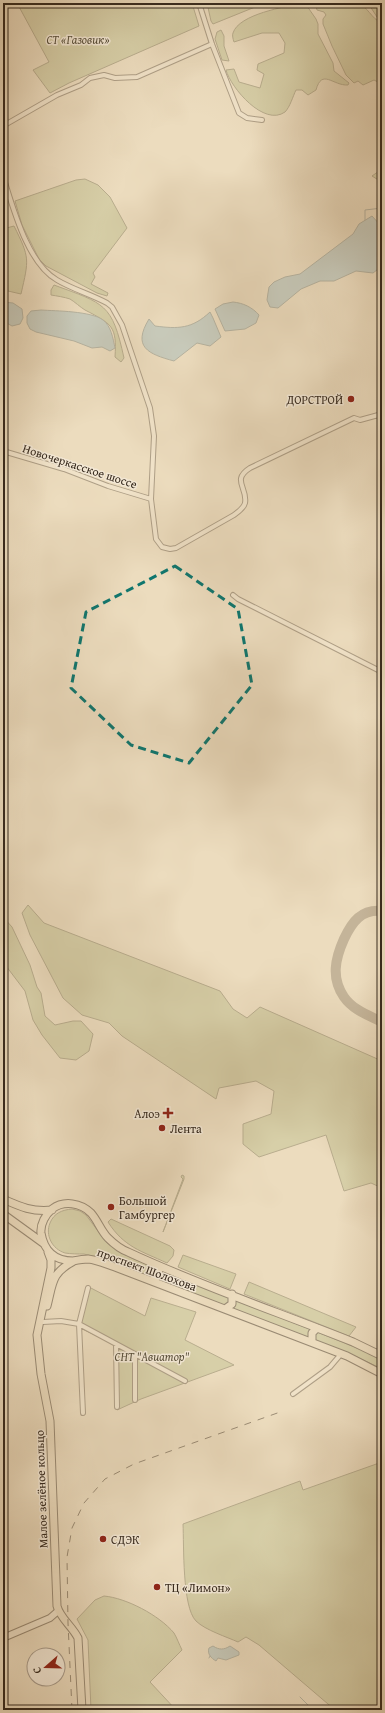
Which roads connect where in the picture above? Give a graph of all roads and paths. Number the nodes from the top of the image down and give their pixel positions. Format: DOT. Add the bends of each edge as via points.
graph roads {
  1 [pos="199,3"];
  2 [pos="212,44"];
  3 [pos="262,120"];
  4 [pos="3,126"];
  5 [pos="3,176"];
  6 [pos="382,414"];
  7 [pos="3,451"];
  8 [pos="151,499"];
  9 [pos="233,595"];
  10 [pos="382,672"];
  11 [pos="3,1199"];
  12 [pos="52,1210"];
  13 [pos="3,1214"];
  14 [pos="43,1243"];
  15 [pos="48,1251"];
  16 [pos="74,1260"];
  17 [pos="158,1266"];
  18 [pos="152,1282"];
  19 [pos="88,1288"];
  20 [pos="232,1294"];
  21 [pos="225,1309"];
  22 [pos="43,1322"];
  23 [pos="79,1324"];
  24 [pos="317,1328"];
  25 [pos="312,1342"];
  26 [pos="116,1344"];
  27 [pos="38,1351"];
  28 [pos="135,1354"];
  29 [pos="341,1354"];
  30 [pos="382,1356"];
  31 [pos="382,1374"];
  32 [pos="185,1381"];
  33 [pos="293,1394"];
  34 [pos="135,1400"];
  35 [pos="118,1408"];
  36 [pos="83,1413"];
  37 [pos="58,1611"];
  38 [pos="3,1638"];
  39 [pos="82,1710"];
  1 -- 2 [label="street"];
  2 -- 3 [label="street" via="239,113 247,118"];
  2 -- 4 [label="street" via="137,77 115,78 104,75 90,78"];
  5 -- 8 [label="street" via="23,234 48,274 107,303 122,325 150,408 154,436"];
  6 -- 8 [label="street" via="360,420 354,418 250,468 241,478 245,501 241,509 176,548 166,548 158,543"];
  7 -- 8 [label="street, Новочеркасское шоссе"];
  9 -- 10 [label="street" via="238,600"];
  11 -- 12 [label="main road, проспект Шолохова" via="29,1210"];
  12 -- 14 [label="main road" via="45,1217 41,1229"];
  12 -- 17 [label="main road, проспект Шолохова" via="67,1204 82,1206 109,1240 121,1249"];
  13 -- 14 [label="main road"];
  14 -- 15 [label="main road"];
  15 -- 16 [label="main road, проспект Шолохова" via="63,1260"];
  15 -- 27 [label="main road, Малое зелёное кольцо" via="51,1268 39,1322"];
  16 -- 18 [label="main road, проспект Шолохова" via="98,1261"];
  16 -- 22 [label="main road, Малое зелёное кольцо" via="56,1273"];
  17 -- 18 [label="main road" via="159,1275"];
  17 -- 20 [label="main road, проспект Шолохова"];
  18 -- 21 [label="main road, проспект Шолохова"];
  19 -- 23 [label="street"];
  20 -- 21 [label="main road" via="232,1304"];
  20 -- 24 [label="main road, проспект Шолохова"];
  21 -- 25 [label="main road, проспект Шолохова"];
  22 -- 23 [label="street"];
  22 -- 27 [label="main road, Малое зелёное кольцо"];
  23 -- 26 [label="street"];
  23 -- 36 [label="street"];
  24 -- 25 [label="main road" via="312,1333"];
  24 -- 30 [label="main road, проспект Шолохова"];
  25 -- 29 [label="main road, проспект Шолохова"];
  26 -- 28 [label="street"];
  26 -- 35 [label="street"];
  27 -- 37 [label="main road, Малое зелёное кольцо" via="50,1421"];
  28 -- 32 [label="street"];
  28 -- 34 [label="street"];
  29 -- 31 [label="main road, проспект Шолохова"];
  29 -- 33 [label="street" via="330,1367"];
  37 -- 38 [label="street" via="50,1618"];
  37 -- 39 [label="main road" via="75,1632 80,1646"];
}
